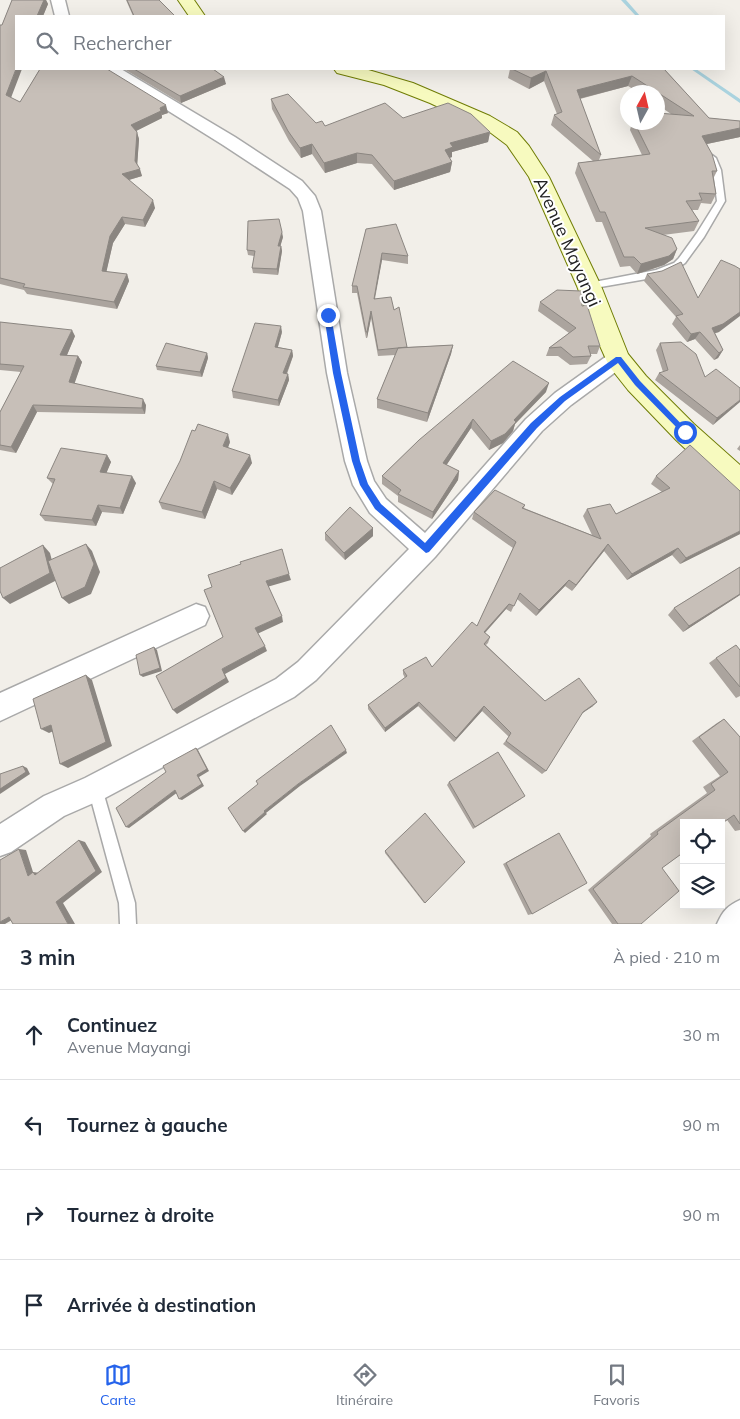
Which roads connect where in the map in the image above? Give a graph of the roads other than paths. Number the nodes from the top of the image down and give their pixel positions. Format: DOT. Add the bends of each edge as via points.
graph roads {
  1 [pos="58,0"];
  2 [pos="186,0"];
  3 [pos="62,15"];
  4 [pos="196,15"];
  5 [pos="113,70"];
  6 [pos="348,70"];
  7 [pos="710,153"];
  8 [pos="589,286"];
  9 [pos="618,359"];
  10 [pos="740,482"];
  11 [pos="426,549"];
  12 [pos="196,616"];
  13 [pos="0,707"];
  14 [pos="95,788"];
  15 [pos="0,840"];
  16 [pos="740,916"];
  17 [pos="128,924"];
  18 [pos="733,924"];
  1 -- 3 [label="street"];
  2 -- 4 [label="street"];
  5 -- 11 [label="street" via="229,140 296,185 306,196 312,211 337,373 364,485 378,506"];
  6 -- 8 [label="street, Avenue Mayangi" via="435,97 498,127 510,137 539,177"];
  7 -- 8 [label="lane" via="721,201 677,265 656,273"];
  8 -- 9 [label="street, Avenue Mayangi"];
  9 -- 10 [label="street, Avenue Mayangi" via="685,432"];
  9 -- 11 [label="street" via="563,399 534,425"];
  11 -- 14 [label="street" via="307,671 285,688"];
  12 -- 13 [label="street"];
  14 -- 15 [label="street" via="54,806"];
  14 -- 17 [label="lane" via="127,903"];
  16 -- 18 [label="street"];
}
